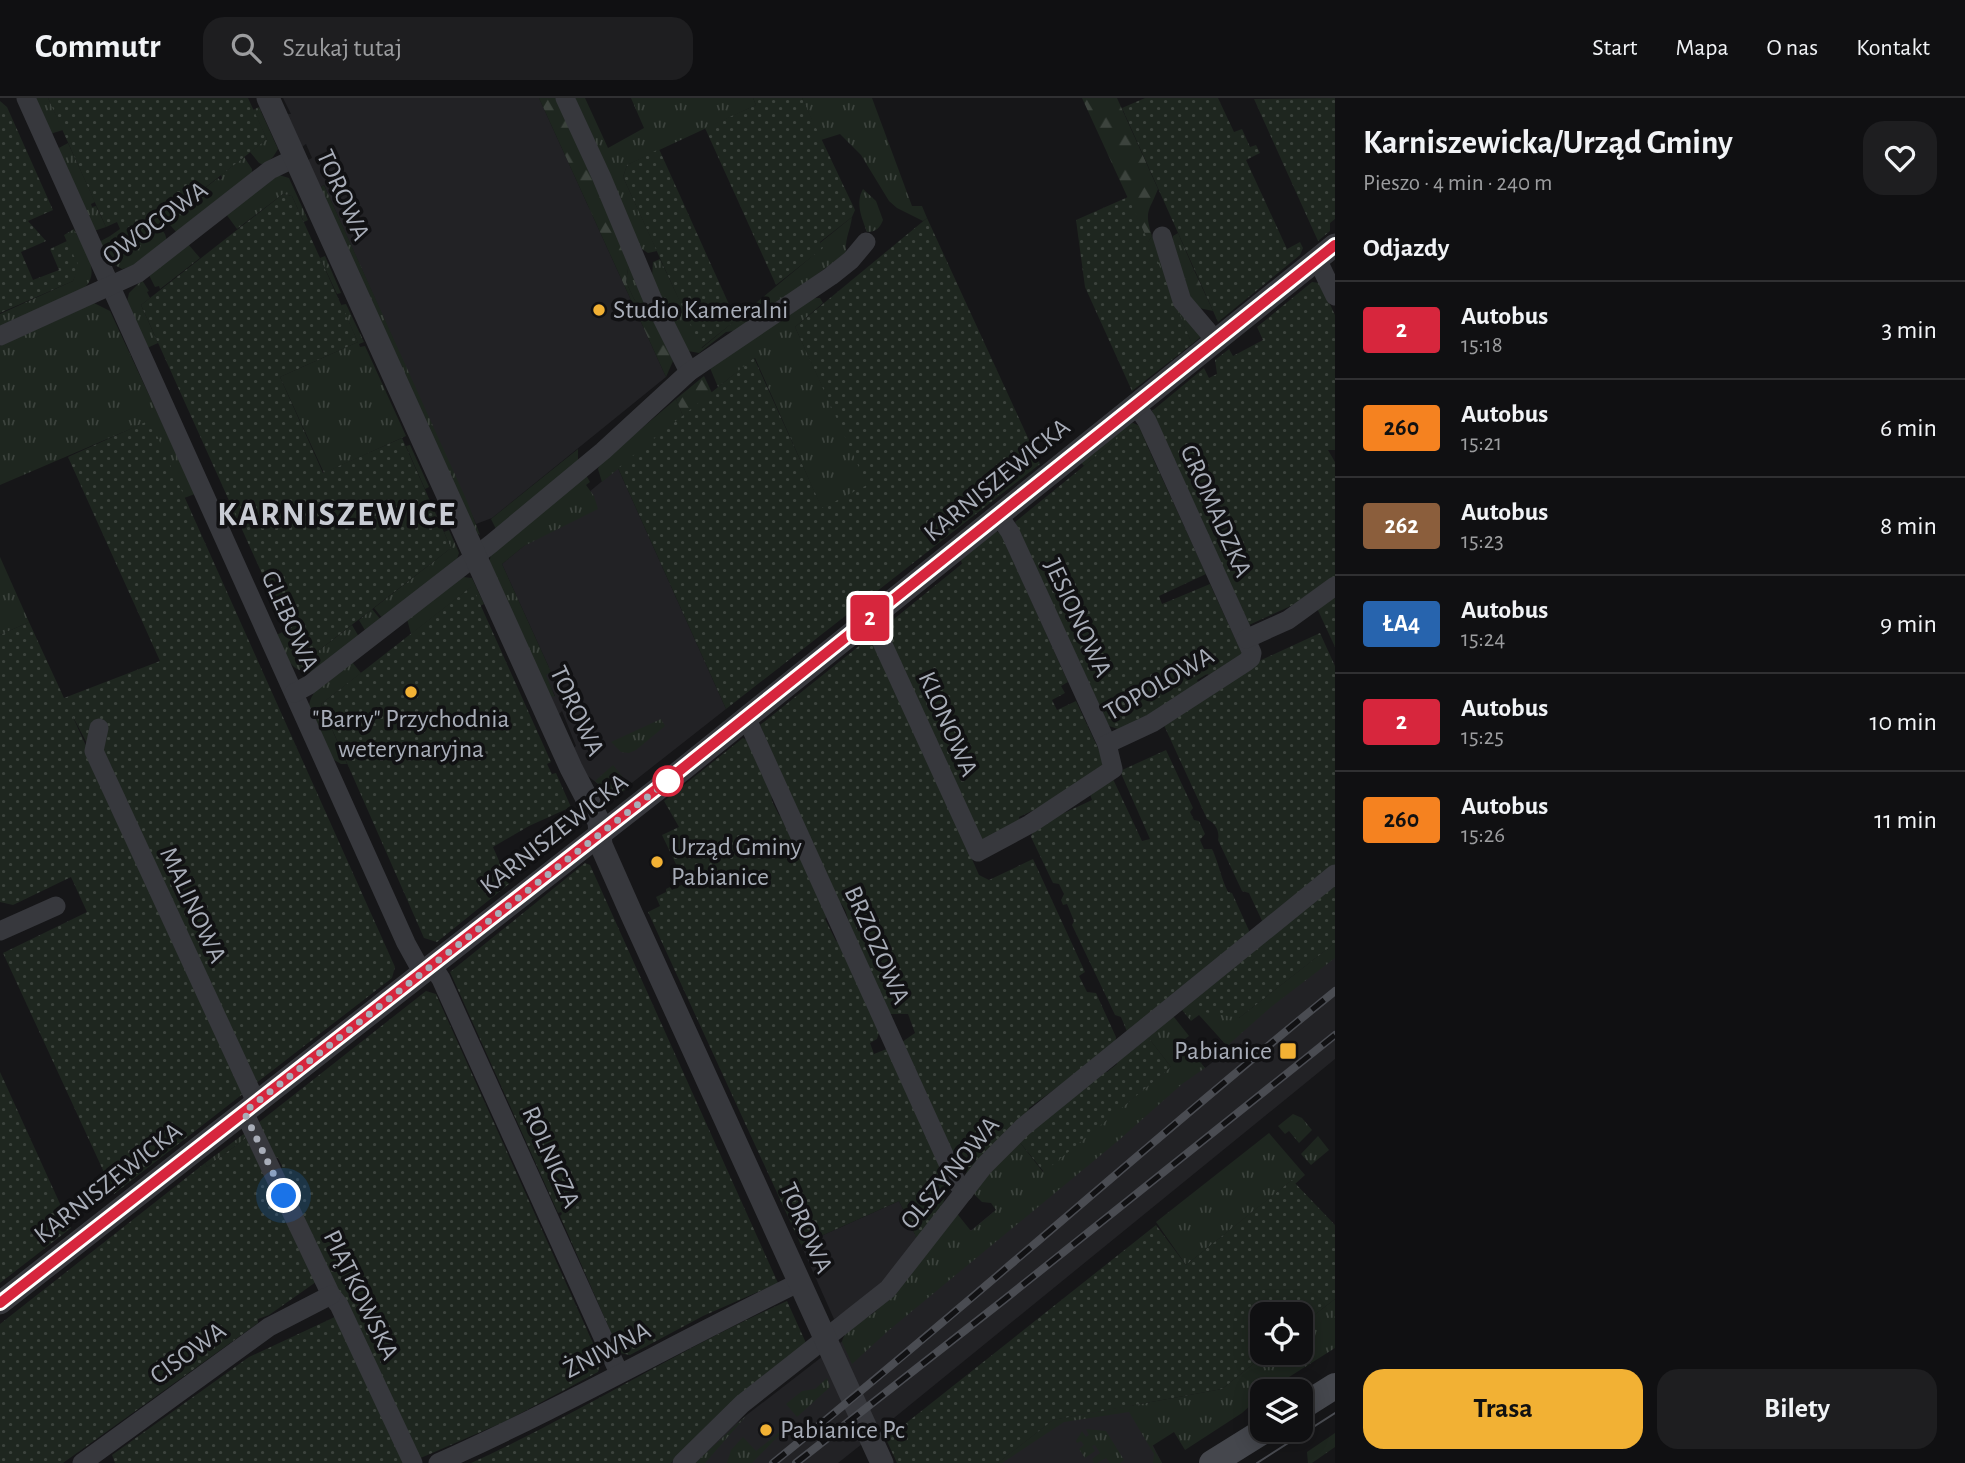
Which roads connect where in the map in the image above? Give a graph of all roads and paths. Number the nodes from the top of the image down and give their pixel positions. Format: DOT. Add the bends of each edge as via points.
graph roads {
  1 [pos="26,98"];
  2 [pos="268,98"];
  3 [pos="565,98"];
  4 [pos="295,158"];
  5 [pos="1162,236"];
  6 [pos="866,242"];
  7 [pos="1326,252"];
  8 [pos="110,287"];
  9 [pos="1335,296"];
  10 [pos="0,336"];
  11 [pos="1216,341"];
  12 [pos="689,372"];
  13 [pos="1136,405"];
  14 [pos="998,515"];
  15 [pos="475,556"];
  16 [pos="1335,586"];
  17 [pos="868,620"];
  18 [pos="1246,639"];
  19 [pos="294,694"];
  20 [pos="746,717"];
  21 [pos="99,728"];
  22 [pos="1107,744"];
  23 [pos="602,832"];
  24 [pos="978,852"];
  25 [pos="1335,874"];
  26 [pos="56,906"];
  27 [pos="0,931"];
  28 [pos="427,969"];
  29 [pos="250,1107"];
  30 [pos="964,1192"];
  31 [pos="800,1282"];
  32 [pos="331,1295"];
  33 [pos="0,1303"];
  34 [pos="825,1340"];
  35 [pos="619,1373"];
  36 [pos="1335,1386"];
  37 [pos="1313,1400"];
  38 [pos="1250,1439"];
  39 [pos="82,1463"];
  40 [pos="412,1463"];
  41 [pos="438,1463"];
  42 [pos="682,1463"];
  43 [pos="881,1463"];
  44 [pos="1212,1463"];
  1 -- 8 [label="street, GLEBOWA"];
  2 -- 4 [label="street, TOROWA"];
  3 -- 12 [label="street"];
  4 -- 8 [label="street, OWOCOWA" via="270,170 138,273"];
  4 -- 15 [label="street, TOROWA"];
  5 -- 11 [label="street" via="1182,301"];
  6 -- 12 [label="street" via="831,276"];
  7 -- 9 [label="street"];
  7 -- 11 [label="street, KARNISZEWICKA"];
  8 -- 10 [label="street, OWOCOWA"];
  8 -- 19 [label="street, GLEBOWA"];
  11 -- 13 [label="street, KARNISZEWICKA"];
  12 -- 15 [label="street" via="603,451"];
  13 -- 14 [label="street, KARNISZEWICKA"];
  13 -- 18 [label="street, GROMADZKA"];
  14 -- 17 [label="street, KARNISZEWICKA"];
  14 -- 22 [label="street, JESIONOWA" via="1010,532"];
  15 -- 19 [label="street"];
  15 -- 23 [label="street, TOROWA"];
  16 -- 18 [label="street, TOPOLOWA" via="1288,620"];
  17 -- 20 [label="street, KARNISZEWICKA"];
  17 -- 24 [label="street, KLONOWA"];
  18 -- 22 [label="street, TOPOLOWA" via="1252,653 1246,663 1152,723"];
  19 -- 28 [label="street, GLEBOWA" via="406,943"];
  20 -- 23 [label="street, KARNISZEWICKA"];
  20 -- 30 [label="street, BRZOZOWA"];
  21 -- 29 [label="street, MALINOWA" via="94,751"];
  22 -- 24 [label="street, TOPOLOWA" via="1113,769"];
  23 -- 28 [label="street, KARNISZEWICKA"];
  23 -- 31 [label="street, TOROWA" via="601,845"];
  25 -- 30 [label="street, OLSZYNOWA" via="1023,1127"];
  26 -- 27 [label="street"];
  28 -- 29 [label="street, KARNISZEWICKA"];
  28 -- 35 [label="street, ROLNICZA" via="441,979"];
  29 -- 32 [label="street, PIĄTKOWSKA"];
  29 -- 33 [label="street, KARNISZEWICKA"];
  30 -- 34 [label="street, OLSZYNOWA" via="888,1289"];
  31 -- 34 [label="street, TOROWA"];
  31 -- 35 [label="street, ŻNIWNA"];
  32 -- 39 [label="street, CISOWA" via="270,1327"];
  32 -- 40 [label="street, PIĄTKOWSKA"];
  34 -- 42 [label="street, OLSZYNOWA" via="742,1404"];
  34 -- 43 [label="street, TOROWA"];
  35 -- 41 [label="street, ŻNIWNA"];
  36 -- 37 [label="main road"];
  38 -- 44 [label="main road"];
}
